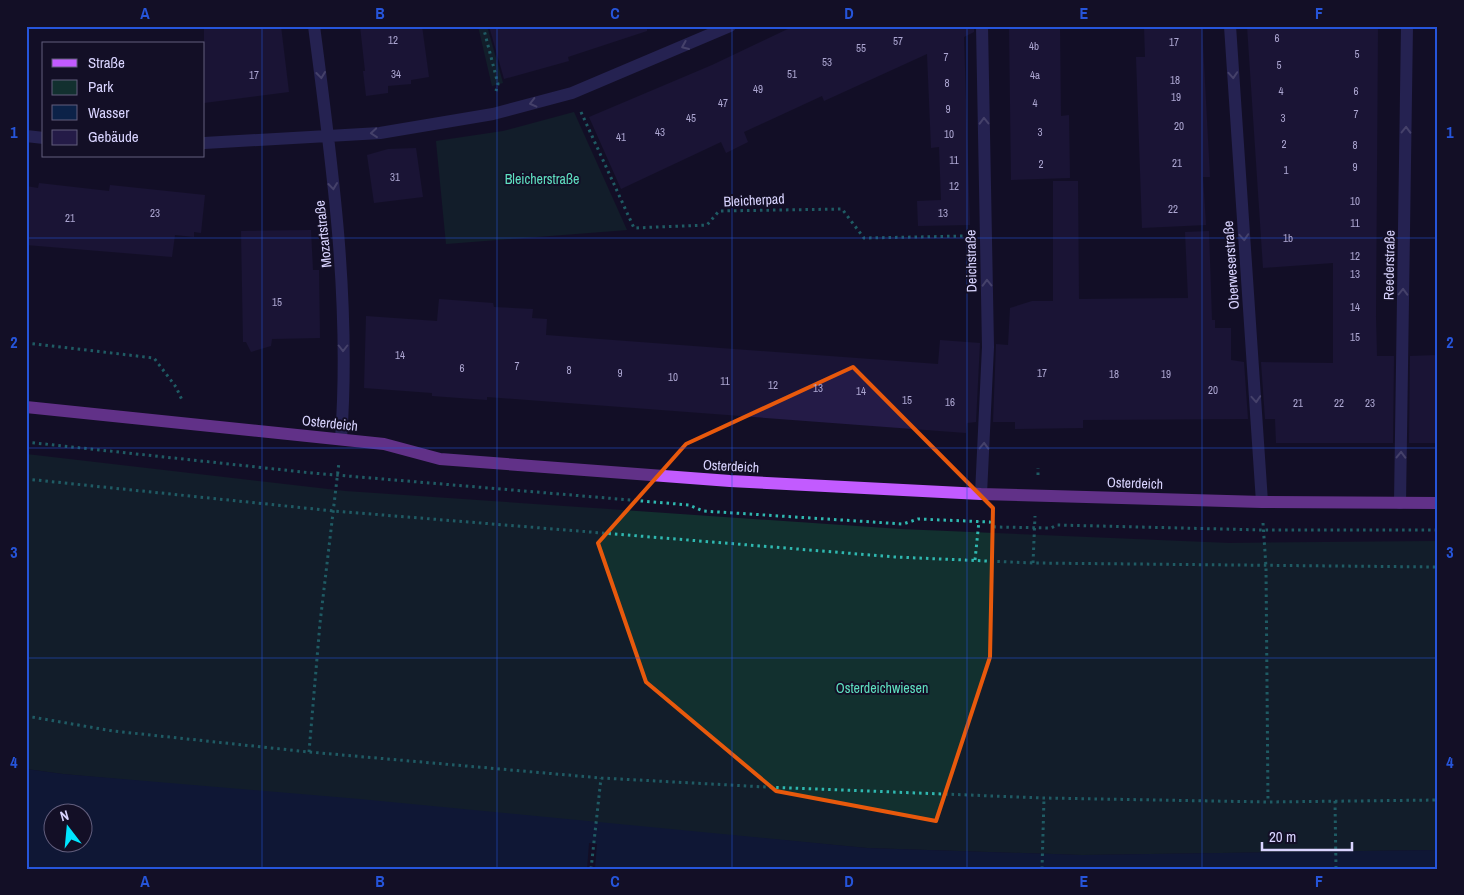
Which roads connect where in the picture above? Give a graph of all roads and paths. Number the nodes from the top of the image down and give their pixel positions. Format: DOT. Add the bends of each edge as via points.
graph roads {
  1 [pos="314,26"];
  2 [pos="483,26"];
  3 [pos="730,26"];
  4 [pos="982,26"];
  5 [pos="1230,26"];
  6 [pos="1407,26"];
  7 [pos="572,93"];
  8 [pos="493,114"];
  9 [pos="26,136"];
  10 [pos="329,137"];
  11 [pos="42,138"];
  12 [pos="205,143"];
  13 [pos="986,236"];
  14 [pos="26,343"];
  15 [pos="26,407"];
  16 [pos="193,425"];
  17 [pos="341,439"];
  18 [pos="26,442"];
  19 [pos="338,476"];
  20 [pos="26,479"];
  21 [pos="981,494"];
  22 [pos="1262,502"];
  23 [pos="1400,503"];
  24 [pos="1438,503"];
  25 [pos="334,511"];
  26 [pos="979,522"];
  27 [pos="1034,528"];
  28 [pos="1263,530"];
  29 [pos="1438,530"];
  30 [pos="975,560"];
  31 [pos="1033,563"];
  32 [pos="1266,567"];
  33 [pos="1438,567"];
  34 [pos="26,716"];
  35 [pos="309,752"];
  36 [pos="601,778"];
  37 [pos="1044,798"];
  38 [pos="1438,800"];
  39 [pos="1335,801"];
  40 [pos="1268,802"];
  41 [pos="591,869"];
  42 [pos="1042,869"];
  43 [pos="1336,869"];
  1 -- 10 [label="street, Mozartstraße, one-way"];
  2 -- 8 [label="path" via="498,84"];
  3 -- 7 [label="street, one-way"];
  13 -- 4 [label="street, Deichstraße, one-way"];
  5 -- 22 [label="street, Oberweserstraße, one-way"];
  23 -- 6 [label="street, Reederstraße, one-way"];
  7 -- 8 [label="street, one-way"];
  7 -- 13 [label="path, Bleicherpad" via="634,228 707,225 719,211 842,209 864,238"];
  8 -- 10 [label="street, one-way" via="380,133"];
  9 -- 11 [label="street"];
  10 -- 12 [label="street"];
  10 -- 17 [label="street, Mozartstraße, one-way" via="343,287"];
  21 -- 13 [label="street, Deichstraße, one-way" via="988,346"];
  14 -- 16 [label="path" via="154,358 176,387"];
  15 -- 16 [label="main road, Osterdeich"];
  16 -- 17 [label="main road, Osterdeich"];
  17 -- 21 [label="main road, Osterdeich" via="384,444 440,459 658,476"];
  18 -- 19 [label="path"];
  19 -- 25 [label="path"];
  19 -- 26 [label="path" via="689,505 703,511 903,524 918,519"];
  20 -- 25 [label="path"];
  21 -- 22 [label="main road, Osterdeich"];
  22 -- 23 [label="main road, Osterdeich"];
  23 -- 24 [label="main road, Osterdeich"];
  25 -- 30 [label="path" via="885,556"];
  25 -- 35 [label="path"];
  26 -- 27 [label="path" via="990,522 995,527"];
  26 -- 30 [label="path"];
  27 -- 28 [label="path" via="1056,525"];
  27 -- 31 [label="path"];
  28 -- 29 [label="path"];
  28 -- 32 [label="path"];
  30 -- 31 [label="path"];
  31 -- 32 [label="path"];
  32 -- 33 [label="path"];
  32 -- 40 [label="path"];
  34 -- 35 [label="path" via="113,731"];
  35 -- 36 [label="path"];
  36 -- 37 [label="path"];
  36 -- 41 [label="path"];
  37 -- 40 [label="path"];
  37 -- 42 [label="path"];
  38 -- 39 [label="path"];
  39 -- 40 [label="path"];
  39 -- 43 [label="path"];
}
